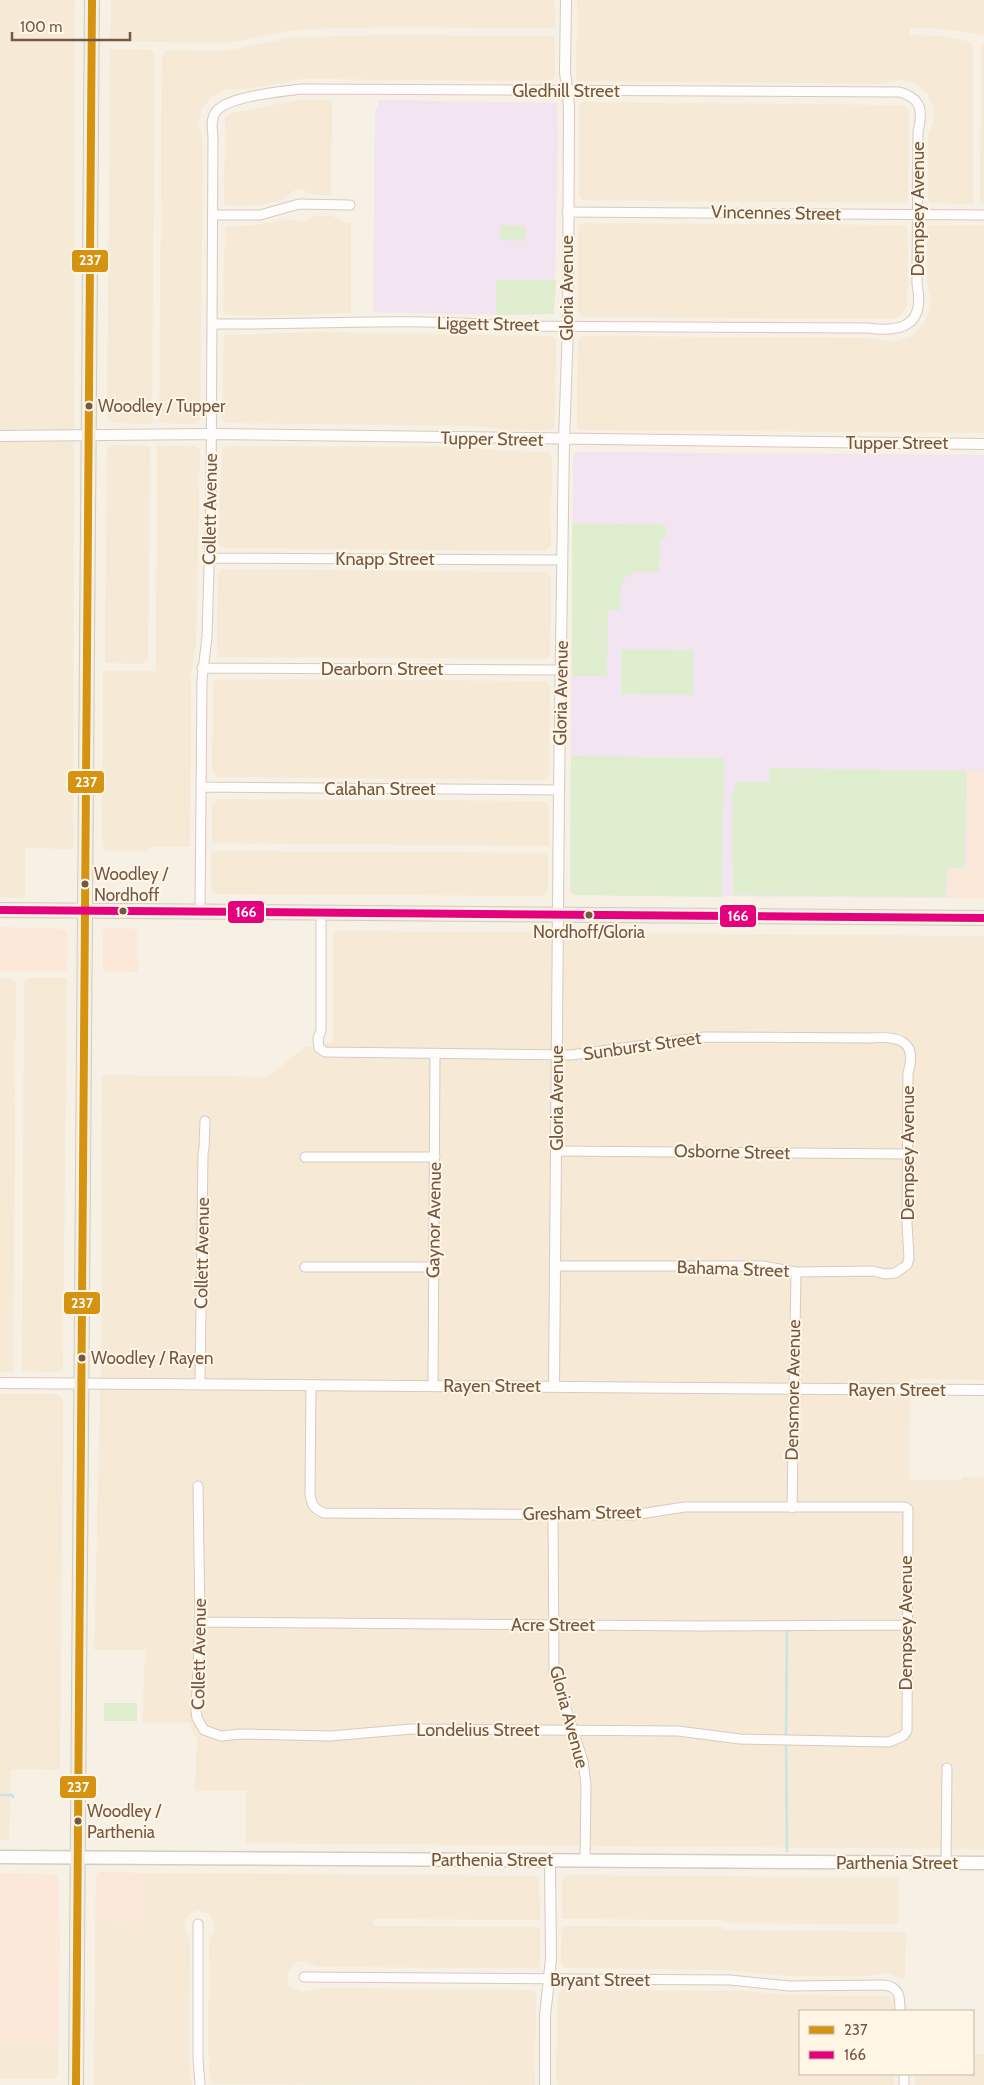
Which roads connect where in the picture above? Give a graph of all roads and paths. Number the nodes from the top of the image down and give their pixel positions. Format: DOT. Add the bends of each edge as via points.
graph roads {
  1 [pos="92,0"];
  2 [pos="566,0"];
  3 [pos="567,91"];
  4 [pos="914,98"];
  5 [pos="219,108"];
  6 [pos="350,204"];
  7 [pos="567,212"];
  8 [pos="213,215"];
  9 [pos="918,215"];
  10 [pos="984,215"];
  11 [pos="912,321"];
  12 [pos="212,324"];
  13 [pos="568,326"];
  14 [pos="211,434"];
  15 [pos="89,435"];
  16 [pos="0,436"];
  17 [pos="564,440"];
  18 [pos="984,444"];
  19 [pos="208,558"];
  20 [pos="562,560"];
  21 [pos="202,668"];
  22 [pos="561,670"];
  23 [pos="201,787"];
  24 [pos="560,790"];
  25 [pos="0,910"];
  26 [pos="86,912"];
  27 [pos="200,912"];
  28 [pos="321,912"];
  29 [pos="559,915"];
  30 [pos="984,918"];
  31 [pos="904,1042"];
  32 [pos="435,1054"];
  33 [pos="557,1054"];
  34 [pos="205,1121"];
  35 [pos="557,1151"];
  36 [pos="907,1154"];
  37 [pos="305,1157"];
  38 [pos="435,1158"];
  39 [pos="907,1265"];
  40 [pos="306,1266"];
  41 [pos="557,1266"];
  42 [pos="434,1267"];
  43 [pos="796,1272"];
  44 [pos="0,1383"];
  45 [pos="81,1384"];
  46 [pos="200,1385"];
  47 [pos="311,1385"];
  48 [pos="433,1386"];
  49 [pos="554,1387"];
  50 [pos="792,1390"];
  51 [pos="984,1390"];
  52 [pos="198,1486"];
  53 [pos="792,1508"];
  54 [pos="908,1509"];
  55 [pos="553,1514"];
  56 [pos="200,1622"];
  57 [pos="553,1625"];
  58 [pos="906,1626"];
  59 [pos="204,1730"];
  60 [pos="571,1730"];
  61 [pos="903,1736"];
  62 [pos="947,1768"];
  63 [pos="0,1857"];
  64 [pos="77,1857"];
  65 [pos="550,1860"];
  66 [pos="585,1861"];
  67 [pos="946,1863"];
  68 [pos="984,1863"];
  69 [pos="198,1924"];
  70 [pos="304,1977"];
  71 [pos="549,1980"];
  72 [pos="900,2010"];
  73 [pos="76,2085"];
  74 [pos="200,2085"];
  75 [pos="545,2085"];
  1 -- 15 [label="main road"];
  2 -- 3 [label="street, Gloria Avenue"];
  3 -- 4 [label="street, Gledhill Street" via="899,92"];
  3 -- 5 [label="street, Gledhill Street" via="301,89 230,101"];
  3 -- 7 [label="street, Gloria Avenue"];
  4 -- 9 [label="street, Dempsey Avenue" via="921,113"];
  5 -- 8 [label="street, Collett Avenue" via="212,126"];
  6 -- 8 [label="street" via="299,204 260,215"];
  7 -- 9 [label="street, Vincennes Street"];
  7 -- 13 [label="street, Gloria Avenue"];
  8 -- 12 [label="street, Collett Avenue"];
  9 -- 10 [label="street, Vincennes Street"];
  9 -- 11 [label="street, Dempsey Avenue" via="918,303"];
  11 -- 13 [label="street, Liggett Street" via="888,330"];
  12 -- 13 [label="street, Liggett Street" via="344,322"];
  12 -- 14 [label="street, Collett Avenue"];
  13 -- 17 [label="street, Gloria Avenue"];
  14 -- 15 [label="street, Tupper Street"];
  14 -- 17 [label="street, Tupper Street"];
  14 -- 19 [label="street, Collett Avenue"];
  15 -- 16 [label="street, Tupper Street"];
  15 -- 26 [label="main road"];
  17 -- 18 [label="street, Tupper Street"];
  17 -- 20 [label="street, Gloria Avenue"];
  19 -- 20 [label="street, Knapp Street"];
  19 -- 21 [label="street, Collett Avenue" via="207,637"];
  20 -- 22 [label="street, Gloria Avenue"];
  21 -- 22 [label="street, Dearborn Street"];
  21 -- 23 [label="street, Collett Avenue"];
  22 -- 24 [label="street, Gloria Avenue"];
  23 -- 24 [label="street, Calahan Street"];
  23 -- 27 [label="street, Collett Avenue"];
  24 -- 29 [label="street, Gloria Avenue"];
  25 -- 26 [label="main road"];
  26 -- 27 [label="main road"];
  26 -- 45 [label="main road"];
  27 -- 28 [label="main road"];
  28 -- 29 [label="main road"];
  28 -- 32 [label="street, Sunburst Street" via="319,1048 330,1053"];
  29 -- 30 [label="main road"];
  29 -- 33 [label="street, Gloria Avenue"];
  31 -- 33 [label="street, Sunburst Street" via="889,1037 704,1037 571,1055"];
  31 -- 36 [label="street, Dempsey Avenue" via="911,1056"];
  32 -- 33 [label="street, Sunburst Street"];
  32 -- 38 [label="street, Gaynor Avenue"];
  33 -- 35 [label="street, Gloria Avenue"];
  34 -- 46 [label="street, Collett Avenue"];
  35 -- 36 [label="street, Osborne Street"];
  35 -- 41 [label="street, Gloria Avenue"];
  36 -- 39 [label="street, Dempsey Avenue" via="910,1250"];
  37 -- 38 [label="street"];
  38 -- 42 [label="street, Gaynor Avenue"];
  39 -- 43 [label="street, Bahama Street" via="890,1274 873,1271"];
  40 -- 42 [label="street"];
  41 -- 43 [label="street, Bahama Street" via="763,1266"];
  41 -- 49 [label="street, Gloria Avenue"];
  42 -- 48 [label="street, Gaynor Avenue"];
  43 -- 50 [label="street, Densmore Avenue"];
  44 -- 45 [label="street, Rayen Street"];
  45 -- 46 [label="street, Rayen Street"];
  45 -- 64 [label="main road"];
  46 -- 47 [label="street, Rayen Street"];
  47 -- 48 [label="street, Rayen Street"];
  47 -- 55 [label="street, Gresham Street" via="310,1495 316,1510 333,1514"];
  48 -- 49 [label="street, Rayen Street"];
  49 -- 50 [label="street, Rayen Street"];
  50 -- 51 [label="street, Rayen Street"];
  50 -- 53 [label="street, Densmore Avenue"];
  52 -- 56 [label="street, Collett Avenue"];
  53 -- 54 [label="street, Gresham Street"];
  53 -- 55 [label="street, Gresham Street" via="685,1507 633,1515"];
  54 -- 58 [label="street, Dempsey Avenue"];
  55 -- 57 [label="street, Gloria Avenue"];
  56 -- 57 [label="street, Acre Street"];
  56 -- 59 [label="street, Collett Avenue" via="196,1711"];
  57 -- 58 [label="street, Acre Street"];
  57 -- 60 [label="street, Gloria Avenue" via="554,1672"];
  58 -- 61 [label="street, Dempsey Avenue" via="908,1720"];
  59 -- 60 [label="street, Londelius Street" via="221,1736 330,1736 412,1729"];
  60 -- 61 [label="street, Londelius Street" via="678,1731 740,1739 890,1742"];
  60 -- 66 [label="street, Gloria Avenue" via="585,1775"];
  62 -- 67 [label="street"];
  63 -- 64 [label="main road, Parthenia Street"];
  64 -- 65 [label="main road, Parthenia Street"];
  64 -- 73 [label="main road"];
  65 -- 66 [label="main road, Parthenia Street"];
  65 -- 71 [label="street"];
  66 -- 67 [label="main road, Parthenia Street"];
  67 -- 68 [label="main road, Parthenia Street"];
  69 -- 74 [label="street"];
  70 -- 71 [label="street, Bryant Street"];
  71 -- 72 [label="street, Bryant Street" via="730,1980 789,1986 884,1985 895,1987 899,1992"];
  71 -- 75 [label="street" via="545,2016"];
}
